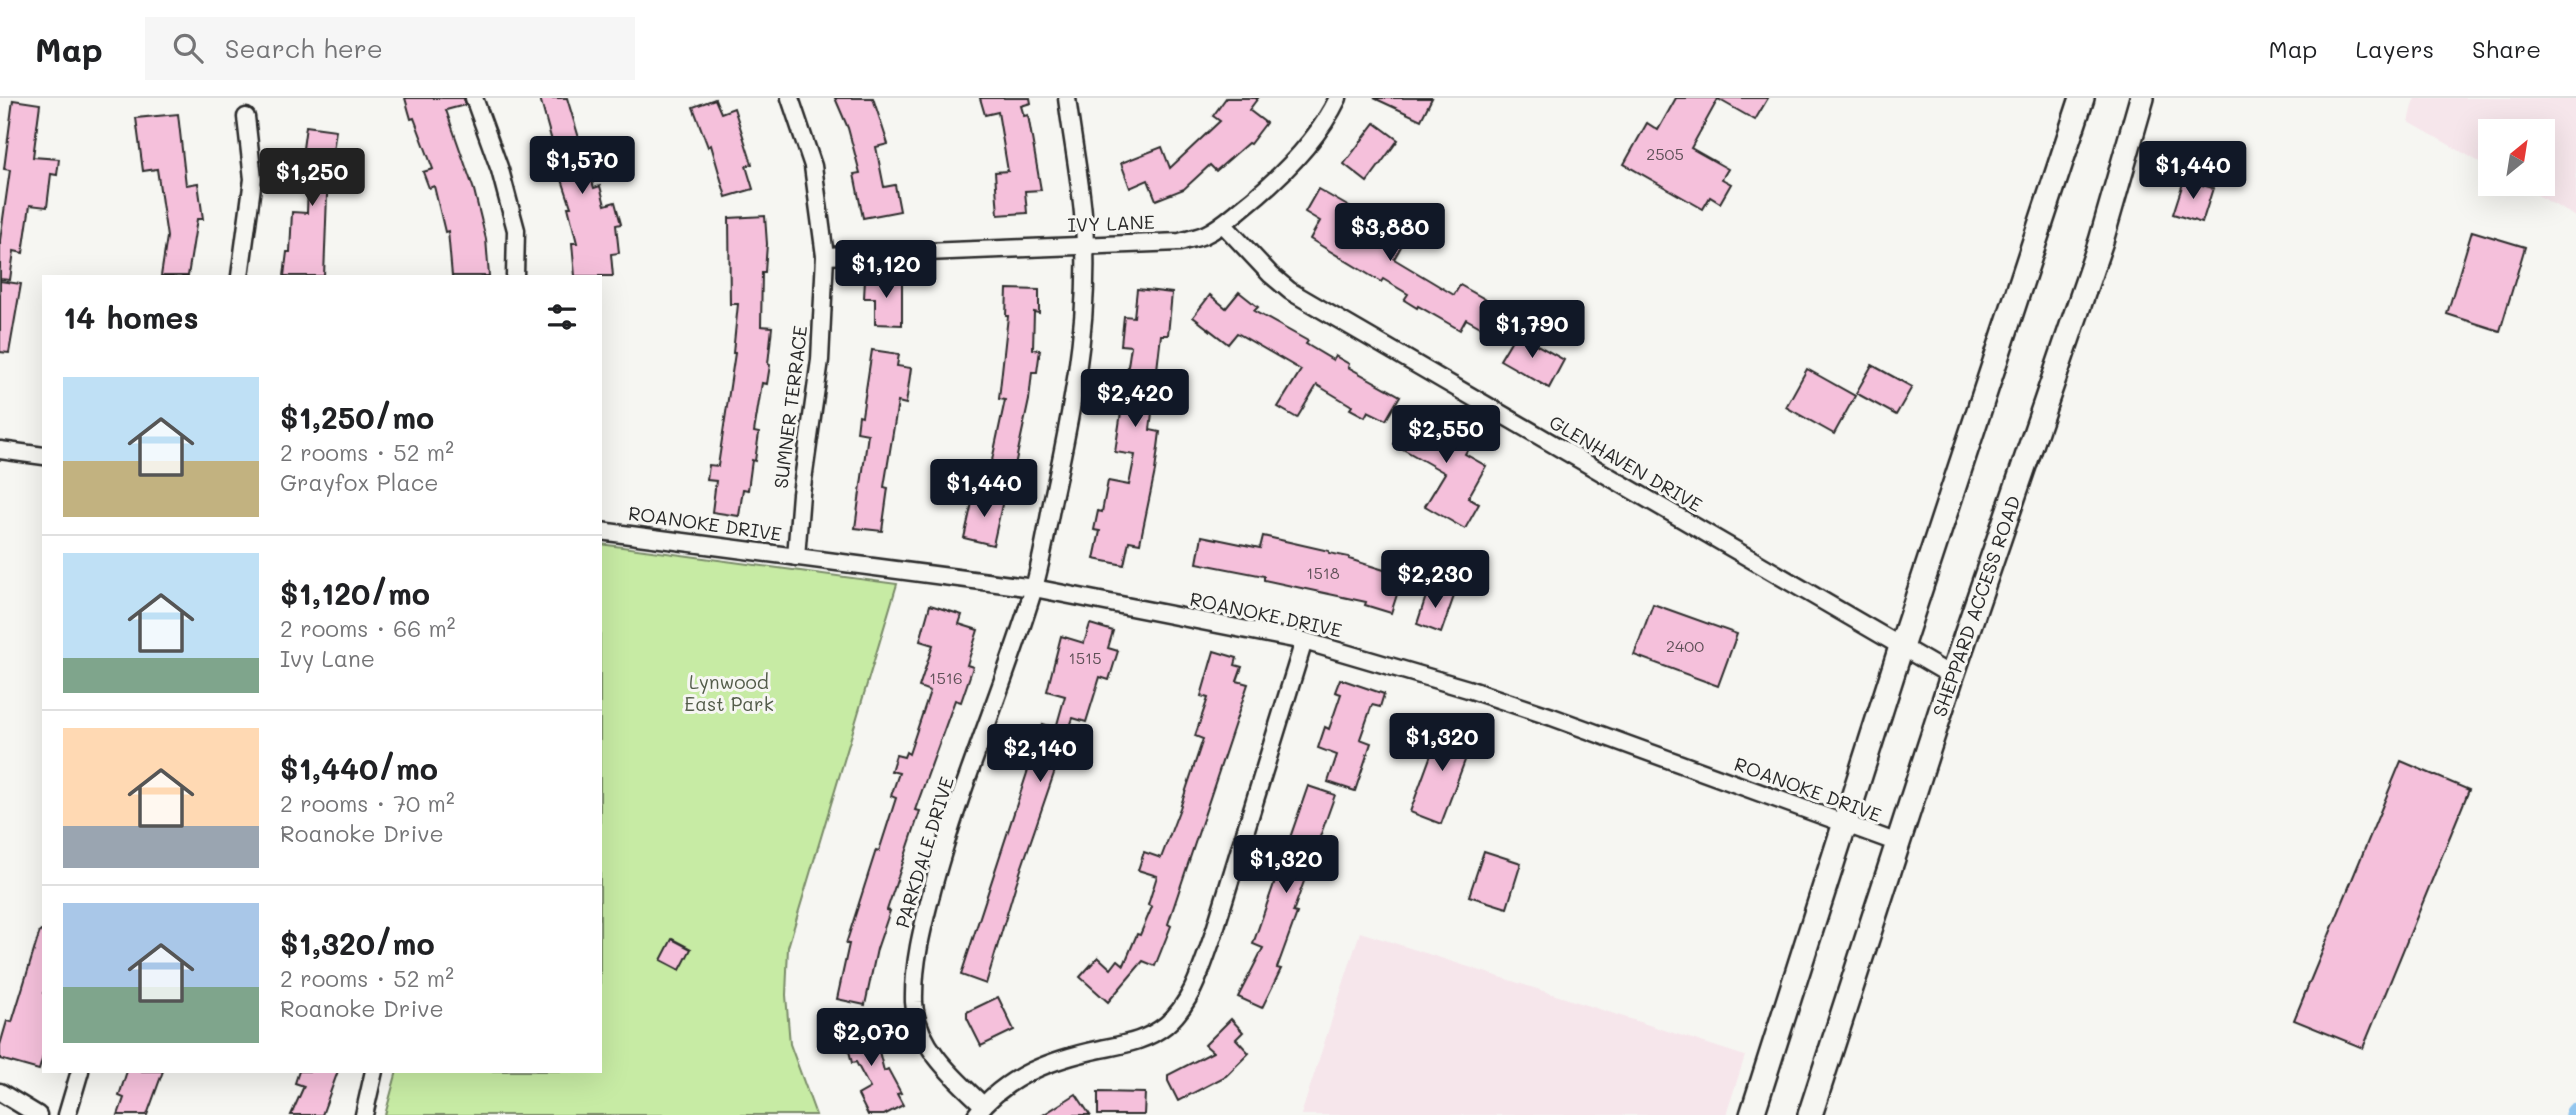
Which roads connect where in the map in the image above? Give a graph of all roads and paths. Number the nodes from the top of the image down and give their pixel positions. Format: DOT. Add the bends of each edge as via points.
graph roads {
  1 [pos="474,98"];
  2 [pos="790,98"];
  3 [pos="1068,98"];
  4 [pos="1338,98"];
  5 [pos="2082,98"];
  6 [pos="2143,98"];
  7 [pos="246,117"];
  8 [pos="1223,224"];
  9 [pos="1085,244"];
  10 [pos="825,256"];
  11 [pos="240,275"];
  12 [pos="516,275"];
  13 [pos="0,450"];
  14 [pos="42,456"];
  15 [pos="602,531"];
  16 [pos="796,557"];
  17 [pos="1034,588"];
  18 [pos="1304,641"];
  19 [pos="1901,647"];
  20 [pos="1952,676"];
  21 [pos="1845,826"];
  22 [pos="1898,843"];
  23 [pos="79,1073"];
  24 [pos="374,1073"];
  25 [pos="0,1092"];
  26 [pos="979,1110"];
  27 [pos="38,1115"];
  28 [pos="67,1115"];
  29 [pos="364,1115"];
  30 [pos="1752,1115"];
  31 [pos="1810,1115"];
  1 -- 12 [label="street" via="516,230"];
  2 -- 10 [label="street, SUMNER TERRACE" via="813,166"];
  3 -- 9 [label="street, PARKDALE DRIVE"];
  4 -- 8 [label="street, IVY LANE" via="1306,146 1273,183"];
  5 -- 19 [label="main road"];
  6 -- 20 [label="main road, SHEPPARD ACCESS ROAD" via="2101,241"];
  7 -- 11 [label="street" via="253,179"];
  8 -- 9 [label="street, IVY LANE" via="1180,242"];
  8 -- 19 [label="street, GLENHAVEN DRIVE" via="1290,291"];
  9 -- 10 [label="street, IVY LANE"];
  9 -- 17 [label="street, PARKDALE DRIVE" via="1083,322 1070,420"];
  10 -- 16 [label="street, SUMNER TERRACE" via="820,360"];
  13 -- 14 [label="street"];
  15 -- 16 [label="street, ROANOKE DRIVE"];
  16 -- 17 [label="street, ROANOKE DRIVE"];
  17 -- 18 [label="street, ROANOKE DRIVE"];
  17 -- 26 [label="street, PARKDALE DRIVE" via="946,839 917,950 917,1023 925,1041"];
  18 -- 21 [label="street, ROANOKE DRIVE" via="1552,717"];
  18 -- 26 [label="street" via="1213,936 1185,1002 1151,1035 1036,1067"];
  19 -- 20 [label="street, GLENHAVEN DRIVE"];
  19 -- 21 [label="main road"];
  20 -- 22 [label="main road, SHEPPARD ACCESS ROAD"];
  21 -- 22 [label="street, ROANOKE DRIVE"];
  21 -- 30 [label="main road"];
  22 -- 31 [label="main road, SHEPPARD ACCESS ROAD"];
  23 -- 28 [label="street"];
  24 -- 29 [label="street"];
  25 -- 27 [label="street"];
}
